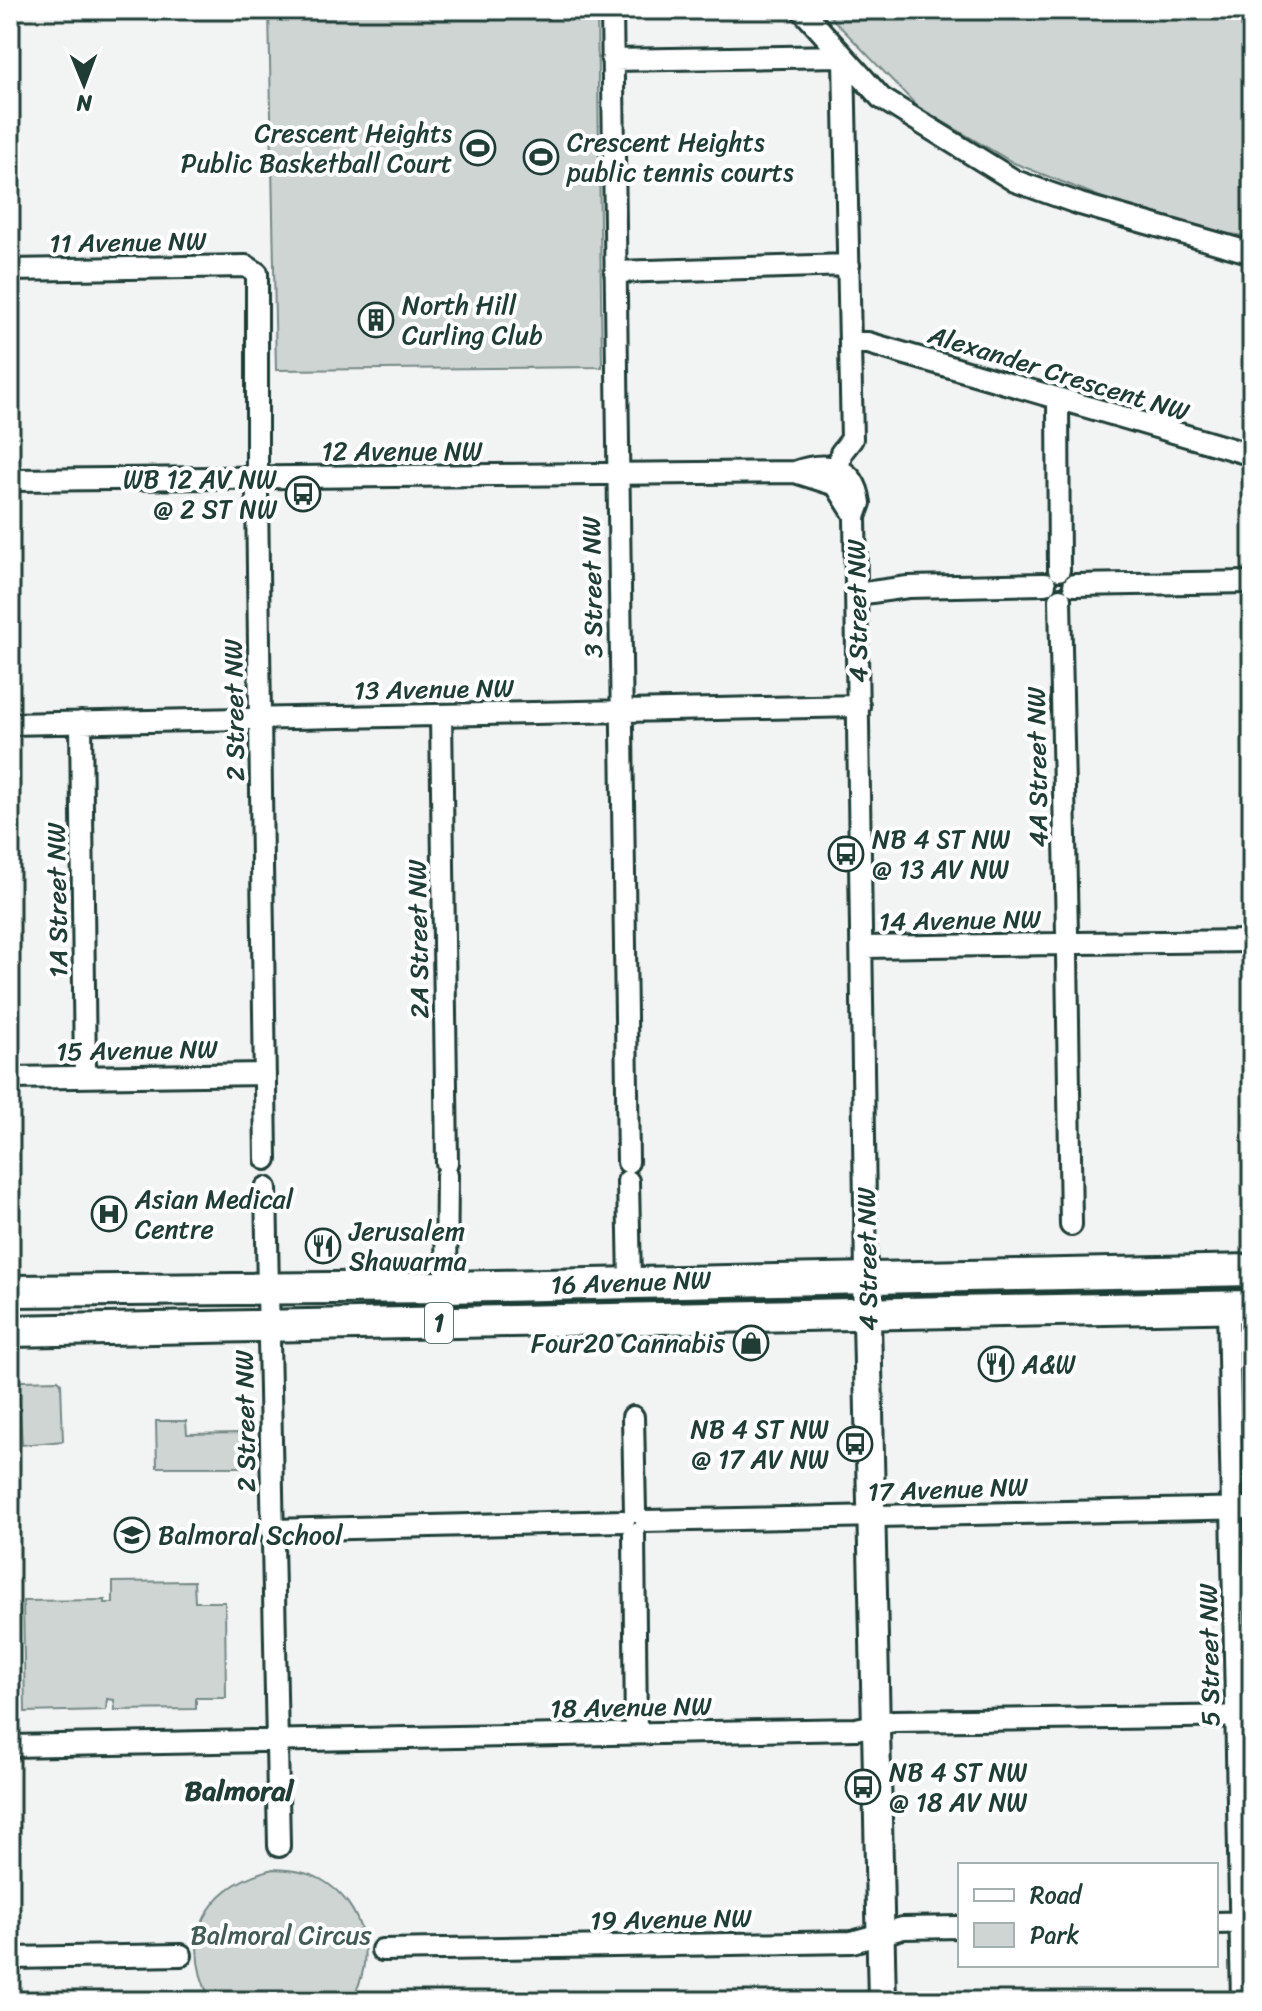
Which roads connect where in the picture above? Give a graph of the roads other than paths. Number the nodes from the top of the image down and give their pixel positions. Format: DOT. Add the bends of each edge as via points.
graph roads {
  1 [pos="612,10"];
  2 [pos="802,10"];
  3 [pos="842,58"];
  4 [pos="612,60"];
  5 [pos="1252,253"];
  6 [pos="849,265"];
  7 [pos="246,266"];
  8 [pos="10,270"];
  9 [pos="615,272"];
  10 [pos="850,343"];
  11 [pos="1058,399"];
  12 [pos="1252,455"];
  13 [pos="616,476"];
  14 [pos="837,476"];
  15 [pos="257,478"];
  16 [pos="10,480"];
  17 [pos="1251,581"];
  18 [pos="1060,585"];
  19 [pos="856,587"];
  20 [pos="859,706"];
  21 [pos="620,711"];
  22 [pos="441,715"];
  23 [pos="261,719"];
  24 [pos="81,722"];
  25 [pos="10,724"];
  26 [pos="1252,941"];
  27 [pos="1067,943"];
  28 [pos="863,947"];
  29 [pos="265,1074"];
  30 [pos="85,1077"];
  31 [pos="10,1078"];
  32 [pos="266,1159"];
  33 [pos="266,1188"];
  34 [pos="1071,1225"];
  35 [pos="1252,1270"];
  36 [pos="866,1275"];
  37 [pos="630,1282"];
  38 [pos="269,1287"];
  39 [pos="446,1287"];
  40 [pos="10,1291"];
  41 [pos="1240,1307"];
  42 [pos="868,1314"];
  43 [pos="270,1326"];
  44 [pos="10,1331"];
  45 [pos="633,1417"];
  46 [pos="1243,1508"];
  47 [pos="872,1516"];
  48 [pos="634,1522"];
  49 [pos="273,1530"];
  50 [pos="1244,1716"];
  51 [pos="876,1725"];
  52 [pos="636,1733"];
  53 [pos="278,1741"];
  54 [pos="10,1746"];
  55 [pos="279,1846"];
  56 [pos="1246,1922"];
  57 [pos="1218,1923"];
  58 [pos="958,1927"];
  59 [pos="880,1933"];
  60 [pos="382,1950"];
  61 [pos="181,1955"];
  62 [pos="10,1958"];
  63 [pos="882,2001"];
  64 [pos="1242,2001"];
  1 -- 4 [label="street, 3 Street NW"];
  2 -- 3 [label="street"];
  3 -- 4 [label="street"];
  3 -- 5 [label="street" via="906,117 1015,181"];
  3 -- 6 [label="street"];
  4 -- 9 [label="street, 3 Street NW"];
  6 -- 9 [label="street"];
  6 -- 10 [label="street"];
  7 -- 8 [label="street, 11 Avenue NW"];
  7 -- 15 [label="street, 2 Street NW" via="257,273"];
  9 -- 13 [label="street, 3 Street NW"];
  10 -- 11 [label="street, Alexander Crescent NW" via="868,343"];
  10 -- 14 [label="street" via="852,439 841,453"];
  11 -- 12 [label="street, Alexander Crescent NW"];
  11 -- 18 [label="street, 4A Street NW"];
  13 -- 14 [label="street, 12 Avenue NW" via="795,472 814,465"];
  13 -- 15 [label="street, 12 Avenue NW"];
  13 -- 21 [label="street, 3 Street NW"];
  14 -- 19 [label="street, 4 Street NW" via="848,475 860,497 855,517"];
  15 -- 16 [label="street, 12 Avenue NW"];
  15 -- 23 [label="street, 2 Street NW"];
  17 -- 18 [label="street"];
  18 -- 19 [label="street"];
  18 -- 27 [label="street, 4A Street NW"];
  19 -- 20 [label="street, 4 Street NW"];
  20 -- 21 [label="street, 13 Avenue NW"];
  20 -- 28 [label="street, 4 Street NW"];
  21 -- 22 [label="street, 13 Avenue NW"];
  21 -- 37 [label="street, 3 Street NW"];
  22 -- 23 [label="street, 13 Avenue NW"];
  22 -- 39 [label="street, 2A Street NW"];
  23 -- 24 [label="street, 13 Avenue NW"];
  23 -- 29 [label="street, 2 Street NW"];
  24 -- 25 [label="street, 13 Avenue NW"];
  24 -- 30 [label="street, 1A Street NW"];
  26 -- 27 [label="street, 14 Avenue NW"];
  27 -- 28 [label="street, 14 Avenue NW"];
  27 -- 34 [label="street, 4A Street NW"];
  28 -- 36 [label="street, 4 Street NW"];
  29 -- 30 [label="street, 15 Avenue NW"];
  29 -- 32 [label="street, 2 Street NW"];
  30 -- 31 [label="street, 15 Avenue NW"];
  33 -- 38 [label="street, 2 Street NW"];
  35 -- 36 [label="highway, 16 Avenue NW / 1"];
  36 -- 37 [label="highway, 16 Avenue NW / 1"];
  36 -- 42 [label="main road, 4 Street NW"];
  37 -- 39 [label="highway, 16 Avenue NW / 1"];
  38 -- 39 [label="highway, 16 Avenue NW / 1"];
  38 -- 40 [label="highway, 16 Avenue NW / 1"];
  38 -- 43 [label="street, 2 Street NW"];
  41 -- 42 [label="highway, 16 Avenue NW / 1"];
  41 -- 46 [label="street, 5 Street NW"];
  42 -- 43 [label="highway, 16 Avenue NW / 1"];
  42 -- 47 [label="main road, 4 Street NW"];
  43 -- 44 [label="highway, 16 Avenue NW / 1"];
  43 -- 49 [label="street, 2 Street NW"];
  45 -- 48 [label="street"];
  46 -- 47 [label="street, 17 Avenue NW"];
  46 -- 50 [label="street, 5 Street NW"];
  47 -- 48 [label="street, 17 Avenue NW"];
  47 -- 51 [label="main road, 4 Street NW"];
  48 -- 49 [label="street, 17 Avenue NW"];
  48 -- 52 [label="street"];
  49 -- 53 [label="street, 2 Street NW"];
  50 -- 51 [label="street, 18 Avenue NW"];
  50 -- 56 [label="street, 5 Street NW"];
  51 -- 52 [label="street, 18 Avenue NW"];
  51 -- 59 [label="main road, 4 Street NW"];
  52 -- 53 [label="street, 18 Avenue NW"];
  53 -- 54 [label="street, 18 Avenue NW"];
  53 -- 55 [label="street, 2 Street NW"];
  56 -- 57 [label="street"];
  56 -- 64 [label="street, 5 Street NW"];
  58 -- 59 [label="street, 19 Avenue NW"];
  59 -- 60 [label="street, 19 Avenue NW" via="852,1942"];
  59 -- 63 [label="main road, 4 Street NW"];
  61 -- 62 [label="street"];
}
